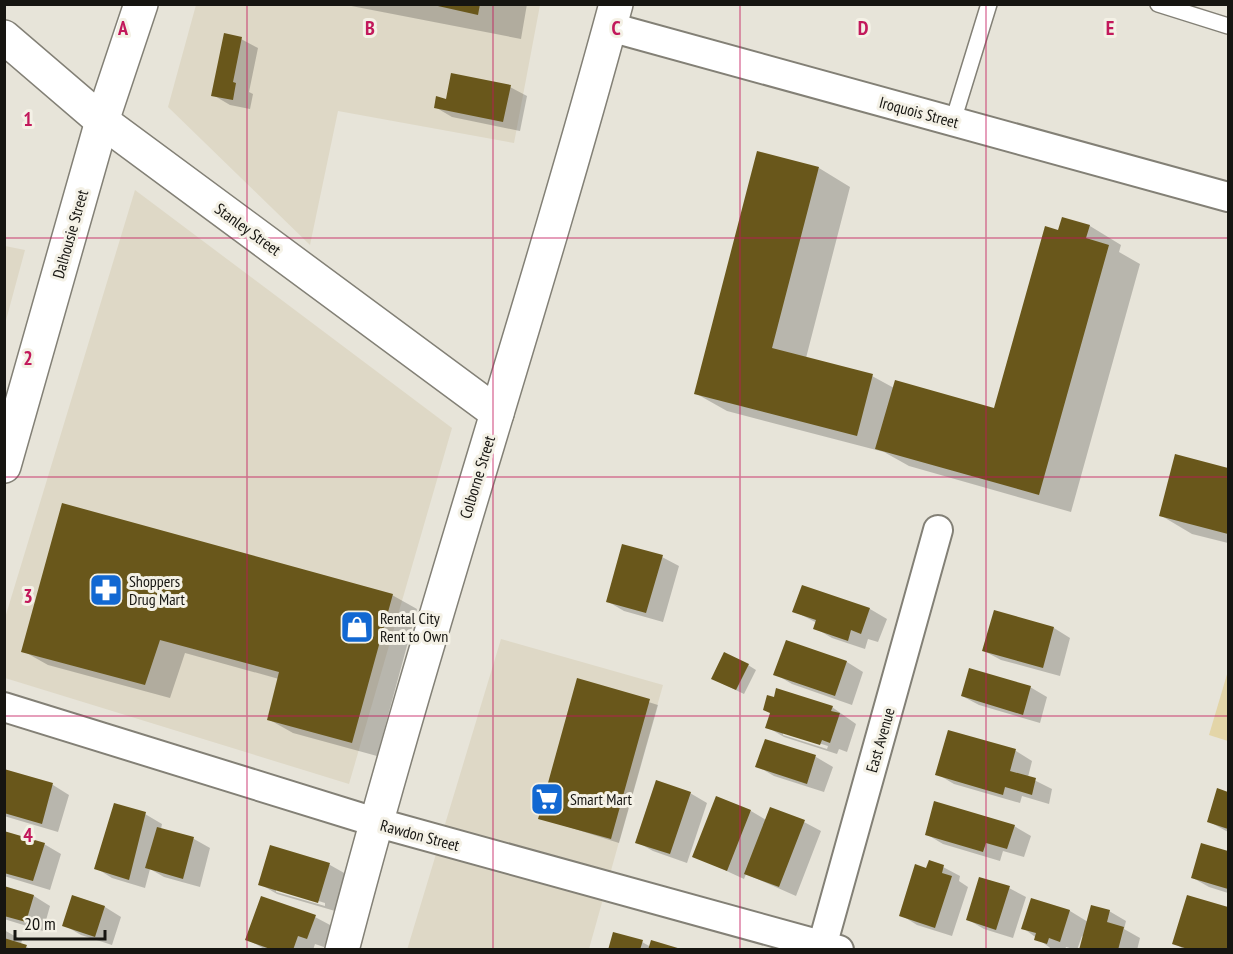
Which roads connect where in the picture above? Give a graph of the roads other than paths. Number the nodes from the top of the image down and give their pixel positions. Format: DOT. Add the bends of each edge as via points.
graph roads {
  1 [pos="141,4"];
  2 [pos="989,4"];
  3 [pos="1158,4"];
  4 [pos="613,16"];
  5 [pos="1228,26"];
  6 [pos="4,37"];
  7 [pos="102,121"];
  8 [pos="952,121"];
  9 [pos="1228,197"];
  10 [pos="497,413"];
  11 [pos="4,466"];
  12 [pos="938,530"];
  13 [pos="4,706"];
  14 [pos="375,822"];
  15 [pos="827,948"];
  16 [pos="342,950"];
  1 -- 7 [label="main road, Dalhousie Street"];
  2 -- 8 [label="lane"];
  3 -- 5 [label="lane"];
  4 -- 8 [label="street, Iroquois Street"];
  4 -- 10 [label="main road, Colborne Street"];
  6 -- 7 [label="main road, Stanley Street"];
  7 -- 10 [label="main road, Stanley Street"];
  7 -- 11 [label="main road, Dalhousie Street"];
  8 -- 9 [label="street, Iroquois Street"];
  10 -- 14 [label="main road, Colborne Street"];
  12 -- 15 [label="street, East Avenue"];
  13 -- 14 [label="street, Rawdon Street"];
  14 -- 15 [label="street, Rawdon Street"];
  14 -- 16 [label="main road, Colborne Street"];
}
